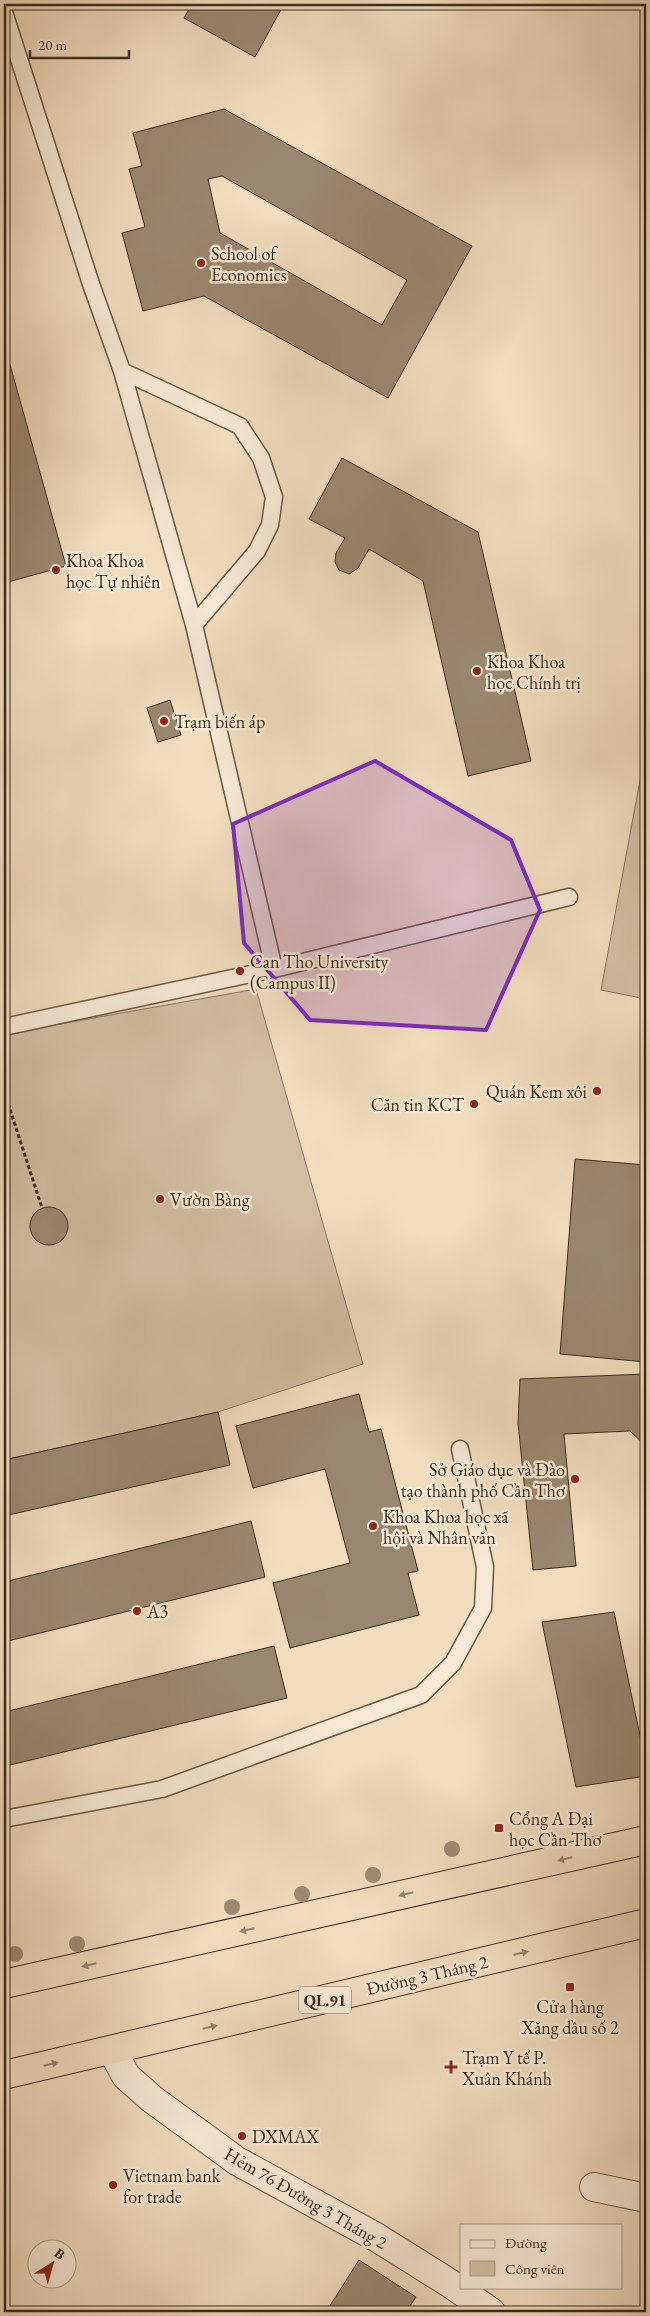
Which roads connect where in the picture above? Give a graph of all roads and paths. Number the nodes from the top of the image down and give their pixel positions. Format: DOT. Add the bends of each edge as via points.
graph roads {
  1 [pos="4,12"];
  2 [pos="122,371"];
  3 [pos="194,625"];
  4 [pos="569,897"];
  5 [pos="274,969"];
  6 [pos="4,1027"];
  7 [pos="4,1091"];
  8 [pos="42,1208"];
  9 [pos="460,1448"];
  10 [pos="4,1819"];
  11 [pos="646,1840"];
  12 [pos="646,1923"];
  13 [pos="4,1984"];
  14 [pos="112,2050"];
  15 [pos="4,2074"];
  16 [pos="594,2186"];
  17 [pos="646,2198"];
  18 [pos="491,2312"];
  1 -- 2 [label="lane"];
  2 -- 3 [label="lane"];
  2 -- 3 [label="lane" via="240,426 261,458 274,498 270,525 257,551"];
  3 -- 5 [label="lane"];
  4 -- 5 [label="lane"];
  5 -- 6 [label="lane"];
  7 -- 8 [label="path"];
  9 -- 10 [label="lane" via="485,1567 482,1608 453,1663 421,1695 162,1789"];
  11 -- 13 [label="highway, one-way"];
  14 -- 12 [label="highway, Đường 3 Tháng 2 / QL.91, one-way"];
  15 -- 14 [label="highway, Đường 3 Tháng 2 / QL.91, one-way"];
  14 -- 18 [label="street, Hẻm 76 Đường 3 Tháng 2" via="126,2076 237,2161 376,2237"];
  16 -- 17 [label="street"];
}
